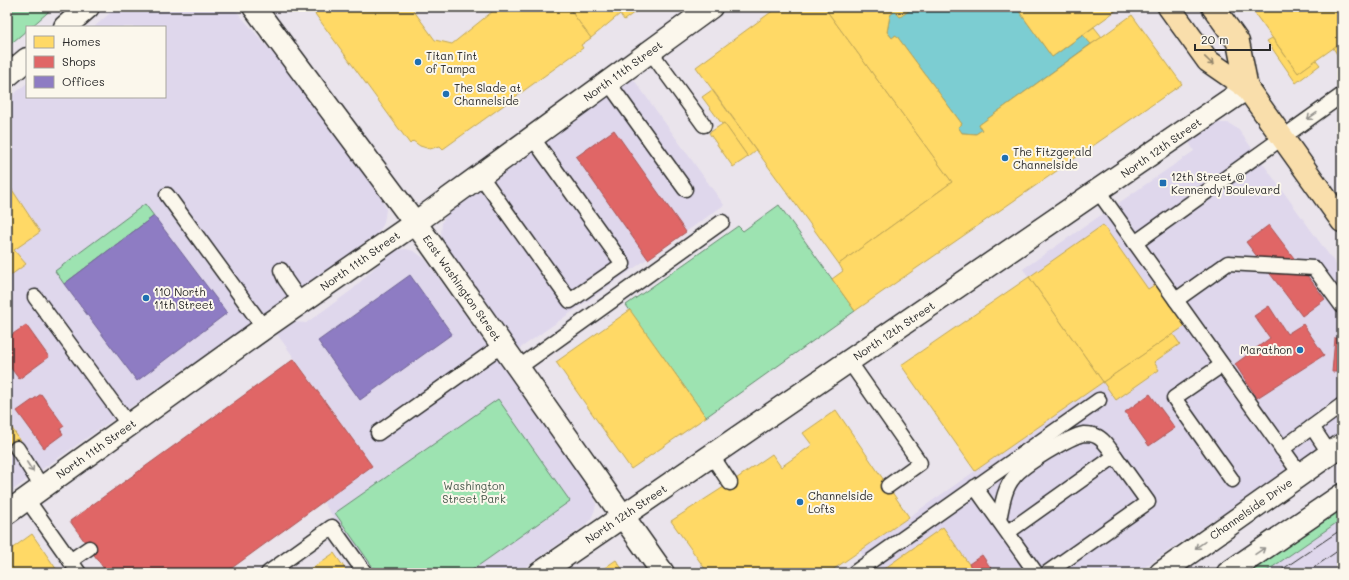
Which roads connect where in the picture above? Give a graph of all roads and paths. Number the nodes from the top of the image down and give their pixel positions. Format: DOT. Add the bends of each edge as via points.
graph roads {
  1 [pos="88,7"];
  2 [pos="254,7"];
  3 [pos="711,7"];
  4 [pos="1169,7"];
  5 [pos="1213,7"];
  6 [pos="66,26"];
  7 [pos="650,51"];
  8 [pos="26,60"];
  9 [pos="7,76"];
  10 [pos="608,82"];
  11 [pos="1247,88"];
  12 [pos="1342,95"];
  13 [pos="704,125"];
  14 [pos="532,137"];
  15 [pos="1282,137"];
  16 [pos="480,175"];
  17 [pos="685,189"];
  18 [pos="1098,191"];
  19 [pos="167,195"];
  20 [pos="1342,221"];
  21 [pos="415,222"];
  22 [pos="722,222"];
  23 [pos="1135,243"];
  24 [pos="281,270"];
  25 [pos="35,296"];
  26 [pos="1176,300"];
  27 [pos="301,302"];
  28 [pos="1342,306"];
  29 [pos="264,328"];
  30 [pos="502,345"];
  31 [pos="849,361"];
  32 [pos="1222,365"];
  33 [pos="518,368"];
  34 [pos="1099,400"];
  35 [pos="1342,405"];
  36 [pos="129,425"];
  37 [pos="1312,427"];
  38 [pos="378,433"];
  39 [pos="17,448"];
  40 [pos="1282,449"];
  41 [pos="1336,450"];
  42 [pos="712,456"];
  43 [pos="1115,456"];
  44 [pos="1301,475"];
  45 [pos="1232,480"];
  46 [pos="730,483"];
  47 [pos="888,486"];
  48 [pos="976,487"];
  49 [pos="34,492"];
  50 [pos="1342,495"];
  51 [pos="7,513"];
  52 [pos="623,516"];
  53 [pos="999,520"];
  54 [pos="1008,532"];
  55 [pos="89,548"];
  56 [pos="70,561"];
  57 [pos="79,573"];
  58 [pos="268,573"];
  59 [pos="365,573"];
  60 [pos="540,573"];
  61 [pos="663,573"];
  62 [pos="854,573"];
  63 [pos="1036,573"];
  64 [pos="1047,573"];
  65 [pos="1161,573"];
  66 [pos="1228,573"];
  1 -- 6 [label="street"];
  2 -- 21 [label="street, East Washington Street"];
  3 -- 7 [label="street, North 11th Street"];
  4 -- 11 [label="main road, one-way" via="1208,61"];
  5 -- 11 [label="main road" via="1238,42"];
  7 -- 10 [label="street, North 11th Street"];
  7 -- 13 [label="lane"];
  8 -- 9 [label="street"];
  10 -- 14 [label="street, North 11th Street"];
  10 -- 17 [label="lane"];
  11 -- 15 [label="main road"];
  11 -- 18 [label="street, North 12th Street"];
  12 -- 15 [label="lane, one-way"];
  14 -- 16 [label="street, North 11th Street"];
  14 -- 16 [label="lane" via="623,264 570,301"];
  15 -- 20 [label="main road"];
  15 -- 23 [label="lane"];
  16 -- 21 [label="street, North 11th Street"];
  18 -- 23 [label="lane"];
  18 -- 31 [label="street, North 12th Street"];
  19 -- 29 [label="lane"];
  21 -- 27 [label="street, North 11th Street"];
  21 -- 30 [label="street, East Washington Street"];
  22 -- 33 [label="lane"];
  23 -- 26 [label="lane"];
  24 -- 27 [label="lane"];
  25 -- 36 [label="lane"];
  26 -- 28 [label="lane" via="1228,263 1314,268"];
  26 -- 32 [label="lane"];
  27 -- 29 [label="street, North 11th Street"];
  29 -- 36 [label="street, North 11th Street"];
  30 -- 33 [label="street, East Washington Street"];
  30 -- 38 [label="lane"];
  31 -- 42 [label="street, North 12th Street"];
  31 -- 47 [label="lane" via="920,463"];
  32 -- 40 [label="lane"];
  32 -- 45 [label="lane" via="1174,398"];
  33 -- 52 [label="street, East Washington Street"];
  34 -- 48 [label="lane"];
  35 -- 37 [label="lane"];
  36 -- 49 [label="street, North 11th Street"];
  37 -- 40 [label="lane"];
  37 -- 41 [label="lane"];
  39 -- 49 [label="lane, one-way"];
  40 -- 44 [label="lane"];
  41 -- 44 [label="street, Channelside Drive"];
  42 -- 46 [label="lane"];
  42 -- 52 [label="street, North 12th Street"];
  43 -- 53 [label="lane" via="1096,436 1084,434 1070,440 1026,465 1013,477 1004,497"];
  43 -- 54 [label="lane"];
  43 -- 64 [label="lane" via="1148,502"];
  44 -- 65 [label="street, Channelside Drive, one-way"];
  48 -- 53 [label="lane"];
  48 -- 62 [label="lane"];
  49 -- 51 [label="street, North 11th Street"];
  49 -- 56 [label="lane"];
  66 -- 50 [label="street, one-way"];
  52 -- 60 [label="street, North 12th Street"];
  52 -- 61 [label="street, East Washington Street"];
  53 -- 54 [label="lane"];
  54 -- 63 [label="lane"];
  55 -- 56 [label="lane"];
  56 -- 57 [label="lane"];
  58 -- 59 [label="lane" via="332,527"];
}
